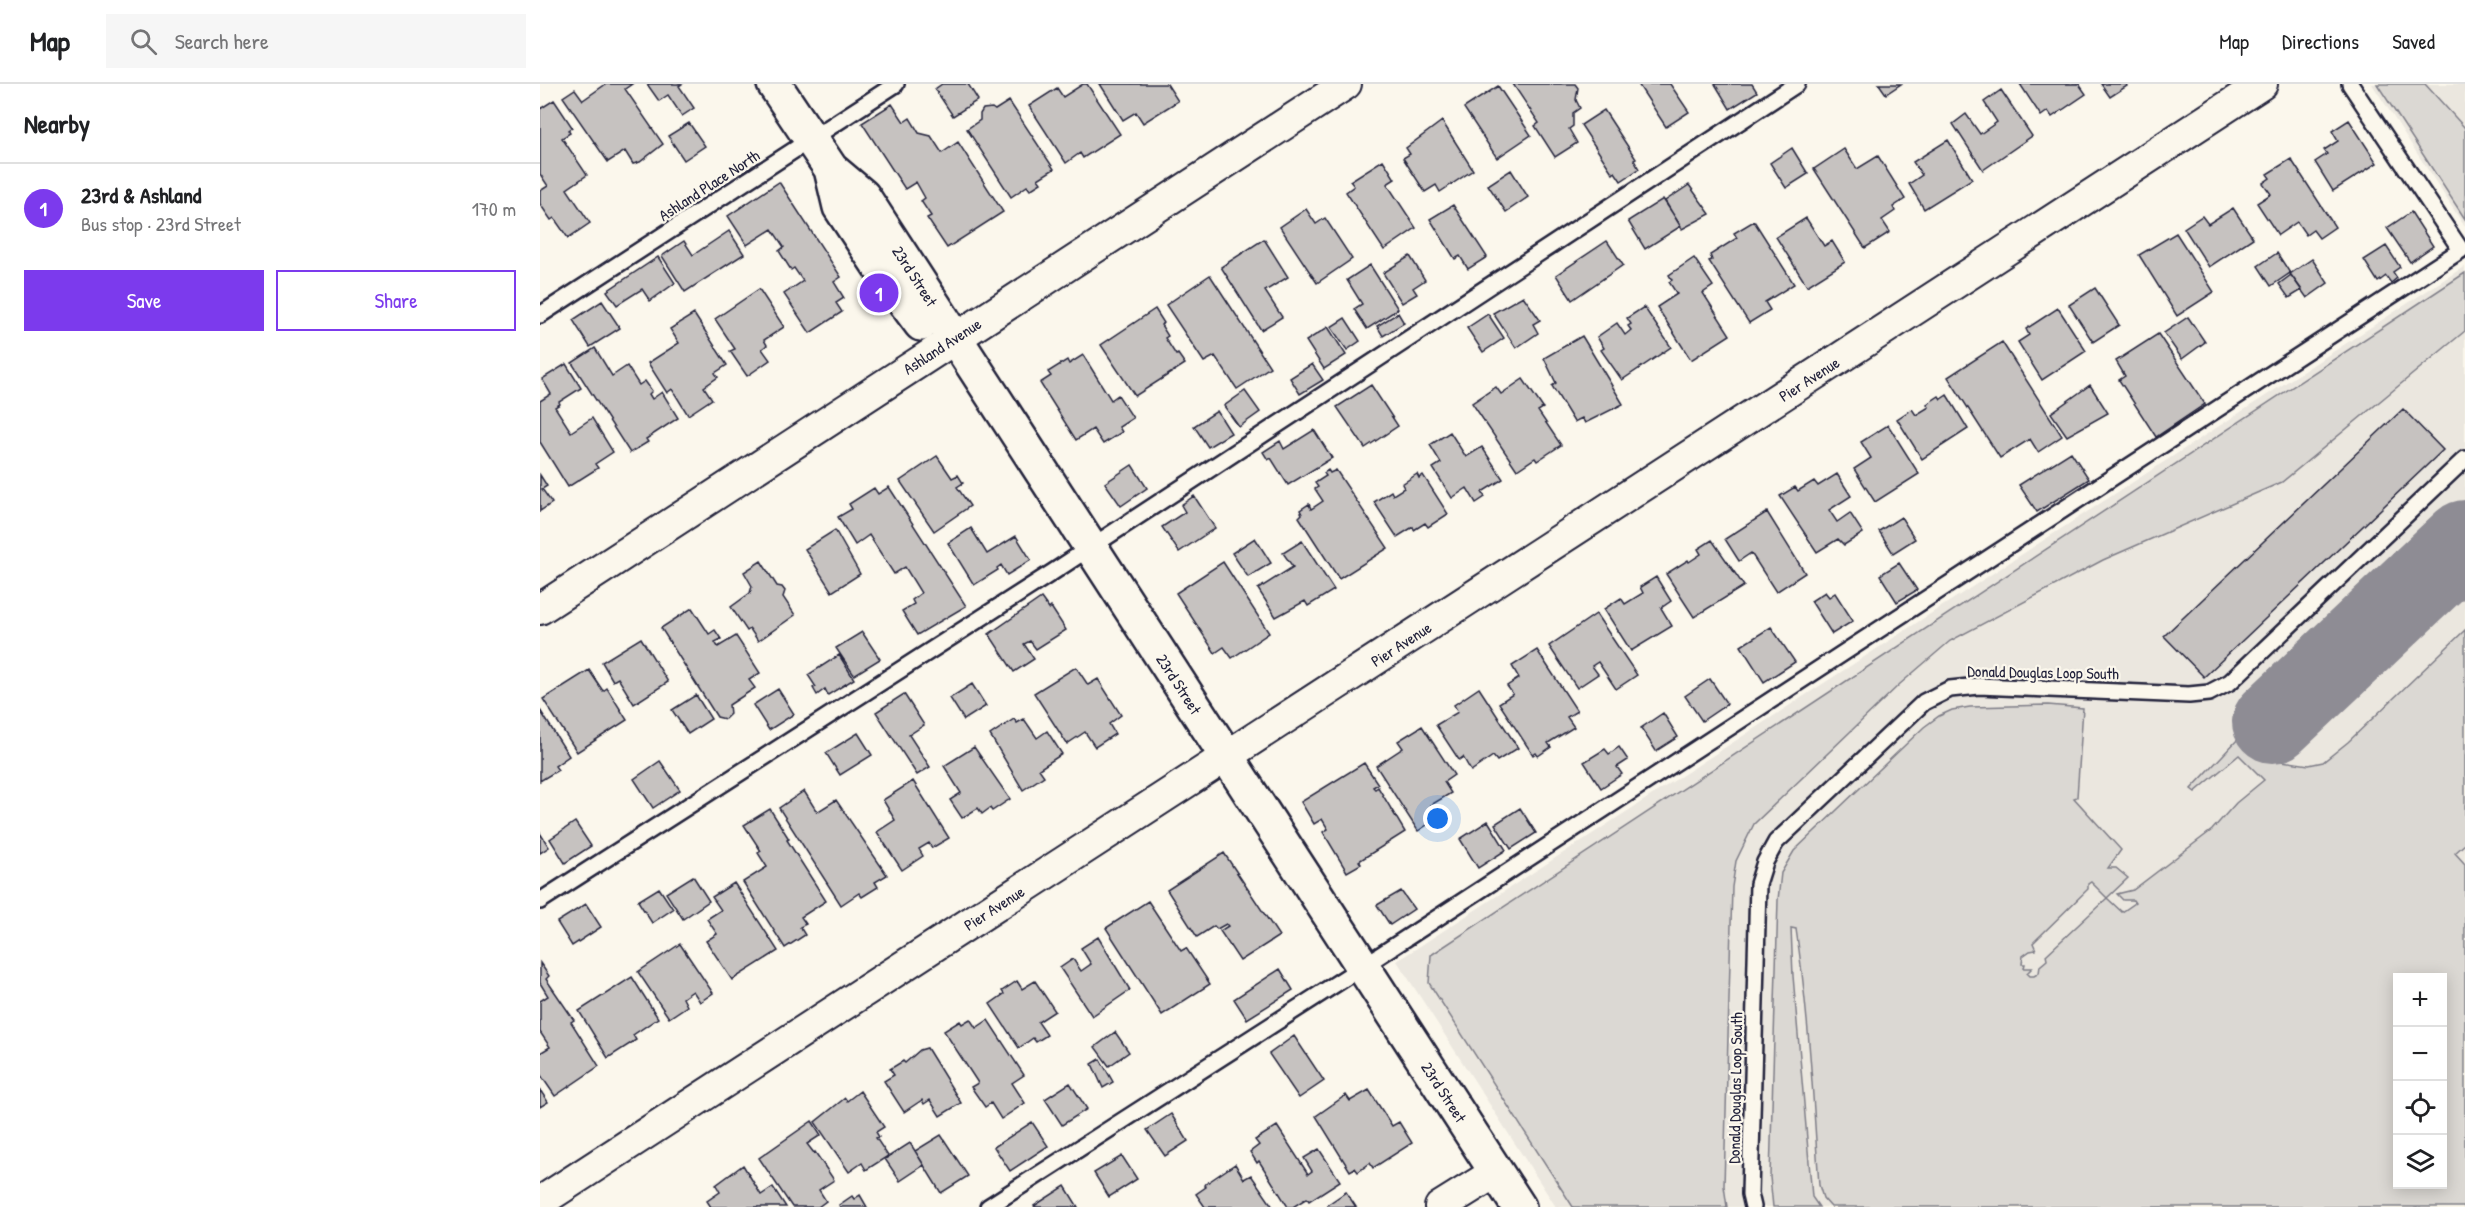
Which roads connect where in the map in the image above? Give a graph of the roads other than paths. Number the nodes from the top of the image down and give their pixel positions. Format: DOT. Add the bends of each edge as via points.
graph roads {
  1 [pos="774,84"];
  2 [pos="896,84"];
  3 [pos="1346,84"];
  4 [pos="1797,84"];
  5 [pos="2262,84"];
  6 [pos="2350,84"];
  7 [pos="811,140"];
  8 [pos="540,315"];
  9 [pos="945,344"];
  10 [pos="2465,459"];
  11 [pos="1081,553"];
  12 [pos="540,609"];
  13 [pos="1217,763"];
  14 [pos="540,901"];
  15 [pos="1353,973"];
  16 [pos="1489,1188"];
  17 [pos="540,1202"];
  18 [pos="988,1207"];
  19 [pos="1440,1207"];
  20 [pos="1519,1207"];
  21 [pos="1753,1207"];
  1 -- 7 [label="street, 23rd Street"];
  2 -- 7 [label="lane, Ashland Place North"];
  3 -- 9 [label="street, Ashland Avenue"];
  4 -- 11 [label="lane"];
  5 -- 13 [label="street, Pier Avenue"];
  6 -- 15 [label="lane" via="2461,250"];
  7 -- 8 [label="lane, Ashland Place North"];
  7 -- 9 [label="street, 23rd Street" via="831,169 840,207 889,281"];
  9 -- 11 [label="street, 23rd Street"];
  9 -- 12 [label="street, Ashland Avenue"];
  10 -- 21 [label="lane, Donald Douglas Loop South" via="2230,682 2209,693 2189,695 1979,686 1950,689 1924,702 1776,842 1758,884 1750,1194"];
  11 -- 13 [label="street, 23rd Street"];
  11 -- 14 [label="lane"];
  13 -- 15 [label="street, 23rd Street"];
  13 -- 17 [label="street, Pier Avenue"];
  15 -- 16 [label="street, 23rd Street"];
  15 -- 18 [label="lane"];
  16 -- 19 [label="street"];
  16 -- 20 [label="street, 23rd Street"];
}
